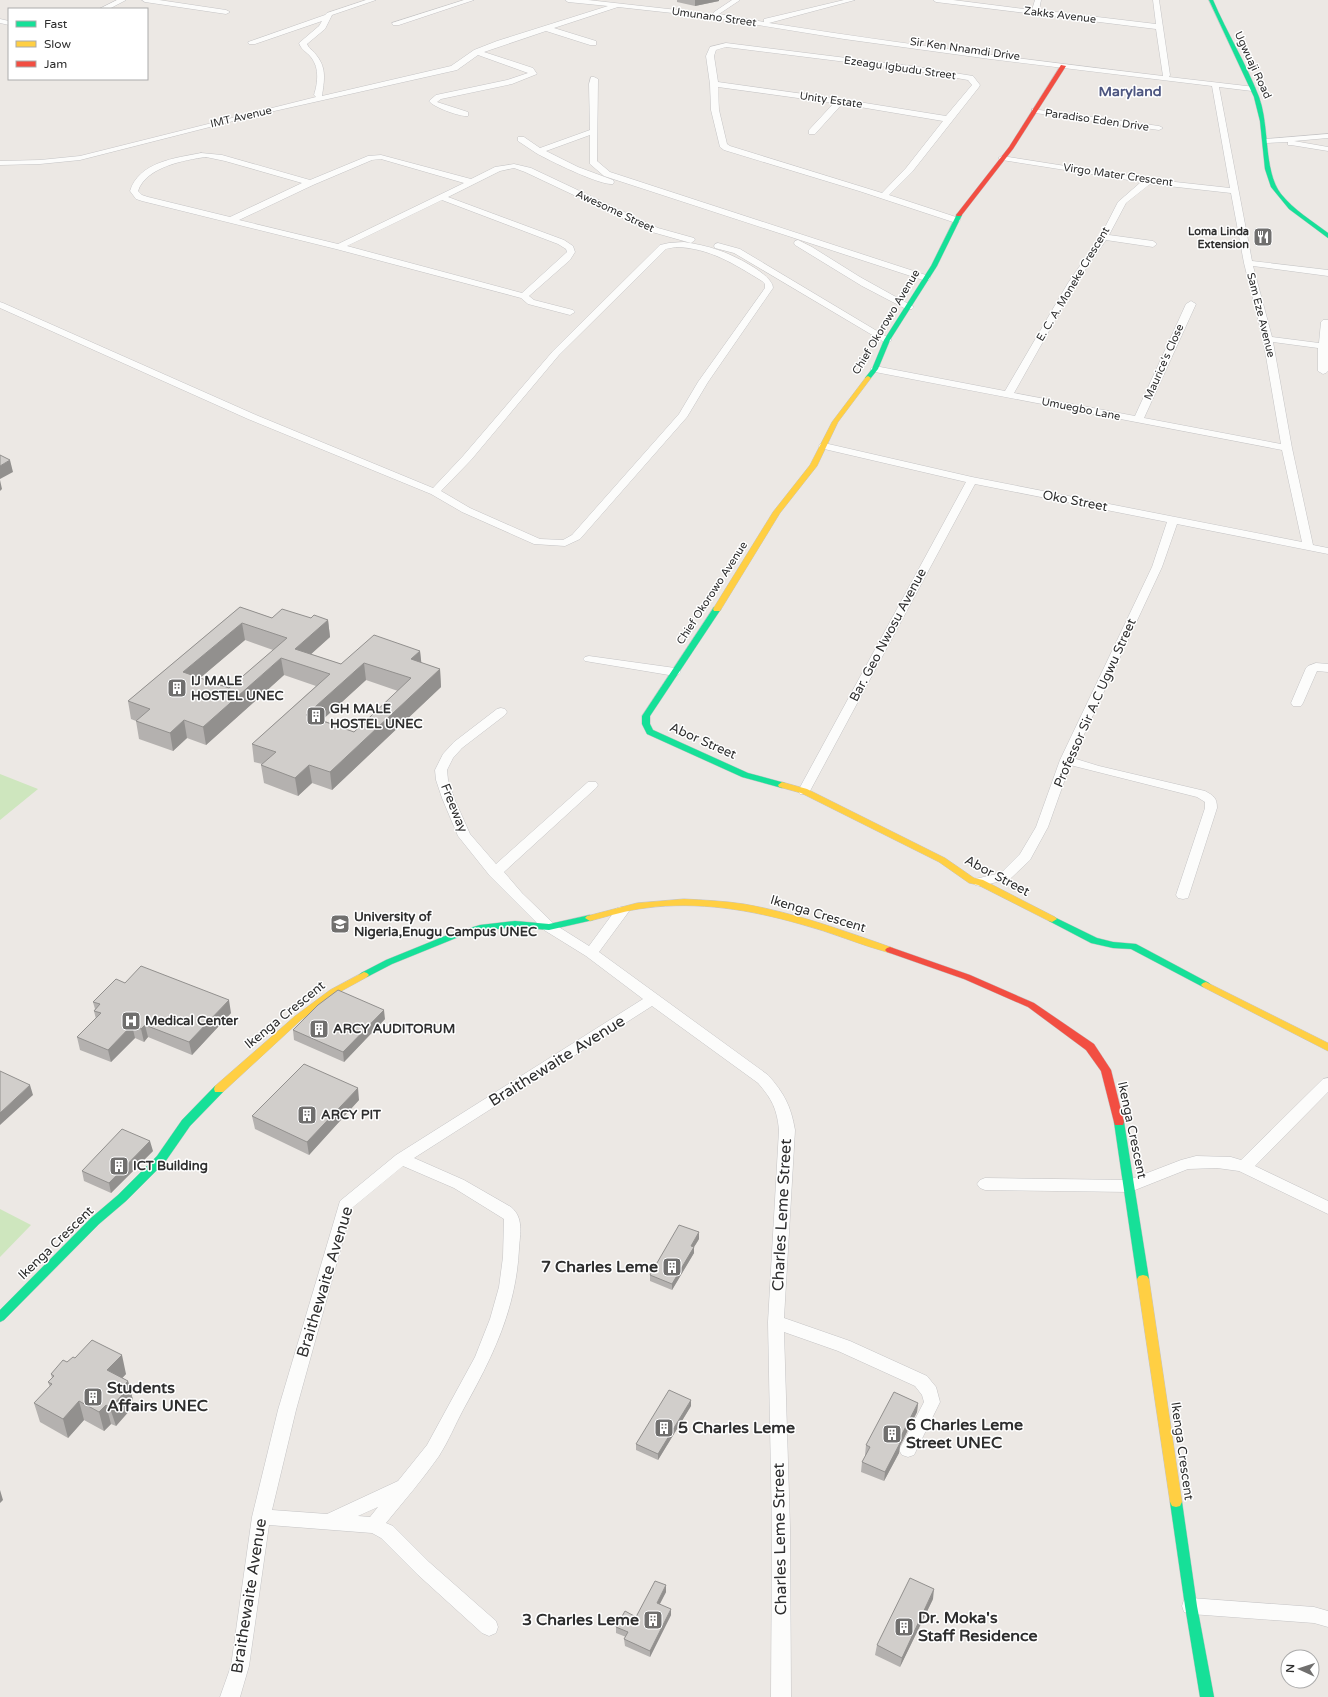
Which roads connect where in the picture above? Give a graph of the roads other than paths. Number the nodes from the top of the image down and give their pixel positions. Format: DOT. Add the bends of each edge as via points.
graph roads {
  1 [pos="123,0"];
  2 [pos="145,0"];
  3 [pos="373,0"];
  4 [pos="471,0"];
  5 [pos="568,0"];
  6 [pos="606,0"];
  7 [pos="737,0"];
  8 [pos="852,0"];
  9 [pos="936,0"];
  10 [pos="1038,0"];
  11 [pos="1156,0"];
  12 [pos="1211,0"];
  13 [pos="630,3"];
  14 [pos="617,5"];
  15 [pos="105,8"];
  16 [pos="226,12"];
  17 [pos="716,13"];
  18 [pos="1035,13"];
  19 [pos="327,17"];
  20 [pos="396,23"];
  21 [pos="766,23"];
  22 [pos="1160,27"];
  23 [pos="548,29"];
  24 [pos="252,42"];
  25 [pos="593,43"];
  26 [pos="838,47"];
  27 [pos="477,52"];
  28 [pos="991,55"];
  29 [pos="1063,66"];
  30 [pos="1166,75"];
  31 [pos="594,79"];
  32 [pos="714,84"];
  33 [pos="1215,84"];
  34 [pos="1252,86"];
  35 [pos="321,99"];
  36 [pos="840,101"];
  37 [pos="1035,111"];
  38 [pos="465,114"];
  39 [pos="948,118"];
  40 [pos="1159,128"];
  41 [pos="594,130"];
  42 [pos="812,132"];
  43 [pos="1328,136"];
  44 [pos="521,139"];
  45 [pos="1284,140"];
  46 [pos="1266,141"];
  47 [pos="538,151"];
  48 [pos="1326,151"];
  49 [pos="1002,158"];
  50 [pos="0,163"];
  51 [pos="1148,181"];
  52 [pos="470,182"];
  53 [pos="310,183"];
  54 [pos="1234,191"];
  55 [pos="884,196"];
  56 [pos="442,197"];
  57 [pos="231,220"];
  58 [pos="956,220"];
  59 [pos="1328,236"];
  60 [pos="1104,237"];
  61 [pos="1153,244"];
  62 [pos="339,247"];
  63 [pos="866,259"];
  64 [pos="1248,263"];
  65 [pos="841,270"];
  66 [pos="1328,273"];
  67 [pos="926,278"];
  68 [pos="524,296"];
  69 [pos="1191,304"];
  70 [pos="0,305"];
  71 [pos="909,307"];
  72 [pos="570,312"];
  73 [pos="1326,322"];
  74 [pos="1268,339"];
  75 [pos="887,340"];
  76 [pos="1323,346"];
  77 [pos="874,369"];
  78 [pos="1323,371"];
  79 [pos="1008,395"];
  80 [pos="1138,420"];
  81 [pos="824,446"];
  82 [pos="1287,448"];
  83 [pos="972,480"];
  84 [pos="435,492"];
  85 [pos="1173,520"];
  86 [pos="1308,547"];
  87 [pos="1328,551"];
  88 [pos="589,659"];
  89 [pos="1328,668"];
  90 [pos="675,672"];
  91 [pos="1297,703"];
  92 [pos="501,712"];
  93 [pos="650,732"];
  94 [pos="1066,760"];
  95 [pos="592,785"];
  96 [pos="804,791"];
  97 [pos="495,873"];
  98 [pos="980,882"];
  99 [pos="1183,895"];
  100 [pos="622,911"];
  101 [pos="549,927"];
  102 [pos="591,953"];
  103 [pos="653,999"];
  104 [pos="1328,1047"];
  105 [pos="1328,1083"];
  106 [pos="401,1159"];
  107 [pos="1244,1168"];
  108 [pos="984,1184"];
  109 [pos="1130,1186"];
  110 [pos="1328,1208"];
  111 [pos="0,1316"];
  112 [pos="776,1322"];
  113 [pos="908,1450"];
  114 [pos="403,1487"];
  115 [pos="261,1517"];
  116 [pos="331,1521"];
  117 [pos="374,1525"];
  118 [pos="1191,1606"];
  119 [pos="1328,1619"];
  120 [pos="489,1627"];
  121 [pos="230,1697"];
  122 [pos="781,1697"];
  123 [pos="1207,1697"];
  1 -- 15 [label="street"];
  2 -- 16 [label="street"];
  3 -- 19 [label="street" via="332,12"];
  4 -- 20 [label="street"];
  5 -- 14 [label="street, Umunano Street"];
  6 -- 13 [label="street, Umunano Street"];
  7 -- 17 [label="street"];
  8 -- 21 [label="street"];
  9 -- 18 [label="street, Zakks Avenue"];
  10 -- 18 [label="street"];
  11 -- 22 [label="street"];
  12 -- 34 [label="street, Ugwuaji Road"];
  13 -- 14 [label="street"];
  13 -- 17 [label="street, Umunano Street"];
  14 -- 21 [label="street, Umunano Street"];
  14 -- 23 [label="street, IMT Avenue"];
  17 -- 21 [label="street, Umunano Street"];
  18 -- 22 [label="street, Zakks Avenue"];
  19 -- 24 [label="street"];
  19 -- 35 [label="street" via="322,27 303,43 320,70 322,82 318,95"];
  21 -- 26 [label="street, Sir Ken Nnamdi Drive"];
  21 -- 28 [label="street, Sir Ken Nnamdi Drive"];
  22 -- 30 [label="street"];
  23 -- 25 [label="street"];
  23 -- 27 [label="street, IMT Avenue"];
  26 -- 28 [label="street, Sir Ken Nnamdi Drive"];
  26 -- 32 [label="street, Ezeagu Igbudu Street" via="718,47 713,49 710,56"];
  26 -- 39 [label="street, Ezeagu Igbudu Street" via="970,78 976,85"];
  27 -- 35 [label="street, IMT Avenue" via="454,68"];
  27 -- 38 [label="street" via="530,70 533,74 509,82 439,97 433,101 435,104"];
  28 -- 29 [label="street, Sir Ken Nnamdi Drive"];
  28 -- 30 [label="street, Sir Ken Nnamdi Drive"];
  29 -- 33 [label="street, Sir Ken Nnamdi Drive"];
  29 -- 37 [label="street, Chief Okorowo Avenue"];
  30 -- 34 [label="street, Sir Ken Nnamdi Drive"];
  31 -- 41 [label="street"];
  32 -- 36 [label="street, Unity Estate"];
  32 -- 55 [label="street" via="715,110 723,145 726,148"];
  33 -- 34 [label="street, Sir Ken Nnamdi Drive"];
  33 -- 54 [label="street, Sam Eze Avenue"];
  34 -- 46 [label="street, Ugwuaji Road" via="1261,111"];
  35 -- 50 [label="street, IMT Avenue" via="80,158"];
  36 -- 39 [label="street, Unity Estate"];
  36 -- 42 [label="street"];
  37 -- 40 [label="street, Paradiso Eden Drive"];
  37 -- 49 [label="street, Chief Okorowo Avenue"];
  39 -- 55 [label="street, Ezeagu Igbudu Street" via="901,180"];
  41 -- 47 [label="street"];
  41 -- 63 [label="street" via="593,161 607,174"];
  43 -- 45 [label="street"];
  44 -- 47 [label="street"];
  45 -- 46 [label="street"];
  45 -- 48 [label="street"];
  46 -- 59 [label="street, Ugwuaji Road" via="1270,176 1275,188 1287,202"];
  47 -- 65 [label="street" via="598,178 786,237 808,247"];
  49 -- 51 [label="street, Virgo Mater Crescent"];
  49 -- 58 [label="street, Chief Okorowo Avenue"];
  51 -- 54 [label="street, Virgo Mater Crescent"];
  51 -- 60 [label="street, E. C. A. Moneke Crescent" via="1122,202"];
  52 -- 53 [label="street" via="381,157 364,161"];
  52 -- 56 [label="street, Awesome Street"];
  52 -- 75 [label="street, Awesome Street" via="506,167 521,167 655,230 737,251"];
  53 -- 57 [label="street"];
  53 -- 57 [label="street" via="228,158 204,155 153,169 142,176 136,185 134,191 145,199"];
  54 -- 64 [label="street, Sam Eze Avenue"];
  55 -- 58 [label="street"];
  56 -- 62 [label="street, Awesome Street"];
  56 -- 68 [label="street" via="561,242 570,248 571,252 567,258"];
  57 -- 62 [label="street"];
  58 -- 67 [label="street, Chief Okorowo Avenue" via="947,242"];
  60 -- 61 [label="street"];
  60 -- 79 [label="street, E. C. A. Moneke Crescent" via="1072,283"];
  62 -- 68 [label="street"];
  63 -- 65 [label="street"];
  63 -- 67 [label="street"];
  64 -- 66 [label="street"];
  64 -- 74 [label="street, Sam Eze Avenue"];
  65 -- 71 [label="street"];
  67 -- 71 [label="street, Chief Okorowo Avenue"];
  68 -- 72 [label="street" via="531,302"];
  69 -- 80 [label="street, Maurice's Close"];
  70 -- 84 [label="street" via="252,417"];
  71 -- 75 [label="street, Chief Okorowo Avenue"];
  73 -- 76 [label="street"];
  74 -- 76 [label="street"];
  74 -- 82 [label="street, Sam Eze Avenue"];
  75 -- 77 [label="street, Chief Okorowo Avenue"];
  76 -- 78 [label="street"];
  77 -- 79 [label="street, Umuegbo Lane"];
  77 -- 81 [label="street, Chief Okorowo Avenue" via="835,422"];
  79 -- 80 [label="street, Umuegbo Lane"];
  80 -- 82 [label="street, Umuegbo Lane"];
  81 -- 83 [label="street, Oko Street"];
  81 -- 90 [label="street, Chief Okorowo Avenue" via="813,466 777,512"];
  82 -- 86 [label="street, Sam Eze Avenue"];
  83 -- 85 [label="street, Oko Street"];
  83 -- 96 [label="street, Bar. Geo Nwosu Avenue"];
  84 -- 84 [label="street" via="556,353 663,247 682,245 714,251 765,279 769,284 752,314 703,382 683,415 576,537 565,543 538,542 466,510"];
  85 -- 86 [label="street, Oko Street"];
  85 -- 94 [label="street, Professor Sir A.C Ugwu Street" via="1157,567"];
  86 -- 87 [label="street, Oko Street"];
  88 -- 90 [label="street"];
  89 -- 91 [label="street" via="1312,668"];
  90 -- 93 [label="street, Chief Okorowo Avenue" via="646,716"];
  92 -- 97 [label="street, Freeway" via="458,745 447,757 441,770 448,798 464,836"];
  93 -- 96 [label="street, Abor Street" via="745,775"];
  94 -- 98 [label="street, Professor Sir A.C Ugwu Street" via="1042,827 1025,857 1005,876"];
  94 -- 99 [label="street" via="1201,794 1211,800 1209,814"];
  95 -- 97 [label="street"];
  96 -- 98 [label="street, Abor Street" via="942,860 972,881"];
  97 -- 101 [label="street, Charles Leme Street"];
  98 -- 104 [label="street, Abor Street" via="1094,941 1135,947"];
  100 -- 101 [label="street, Ikenga Crescent"];
  100 -- 102 [label="street"];
  100 -- 109 [label="street, Ikenga Crescent" via="651,904 684,902 713,903 768,911 835,931 966,977 1031,1005 1090,1047 1106,1070 1120,1124"];
  101 -- 102 [label="street, Charles Leme Street"];
  101 -- 111 [label="street, Ikenga Crescent" via="515,924 453,936 389,962 333,992 268,1043 228,1080 186,1123 161,1159"];
  102 -- 103 [label="street, Charles Leme Street"];
  103 -- 106 [label="street, Braithewaite Avenue"];
  103 -- 112 [label="street, Charles Leme Street" via="764,1079 776,1094 785,1114 787,1130"];
  105 -- 107 [label="street"];
  106 -- 114 [label="street" via="459,1184 490,1201 506,1211 513,1222 512,1257 507,1287 483,1358 433,1450"];
  106 -- 115 [label="street, Braithewaite Avenue" via="345,1205 287,1410"];
  107 -- 109 [label="street" via="1231,1163 1196,1162"];
  107 -- 110 [label="street"];
  108 -- 109 [label="street"];
  109 -- 118 [label="street, Ikenga Crescent"];
  112 -- 113 [label="street" via="844,1346 921,1381 930,1392 932,1402"];
  112 -- 122 [label="street, Charles Leme Street" via="781,1528"];
  114 -- 116 [label="street"];
  114 -- 117 [label="street"];
  115 -- 116 [label="street"];
  115 -- 121 [label="street, Braithewaite Avenue" via="240,1666"];
  116 -- 117 [label="street"];
  117 -- 120 [label="street" via="387,1532"];
  118 -- 119 [label="street" via="1314,1615"];
  118 -- 123 [label="street, Ikenga Crescent"];
}
